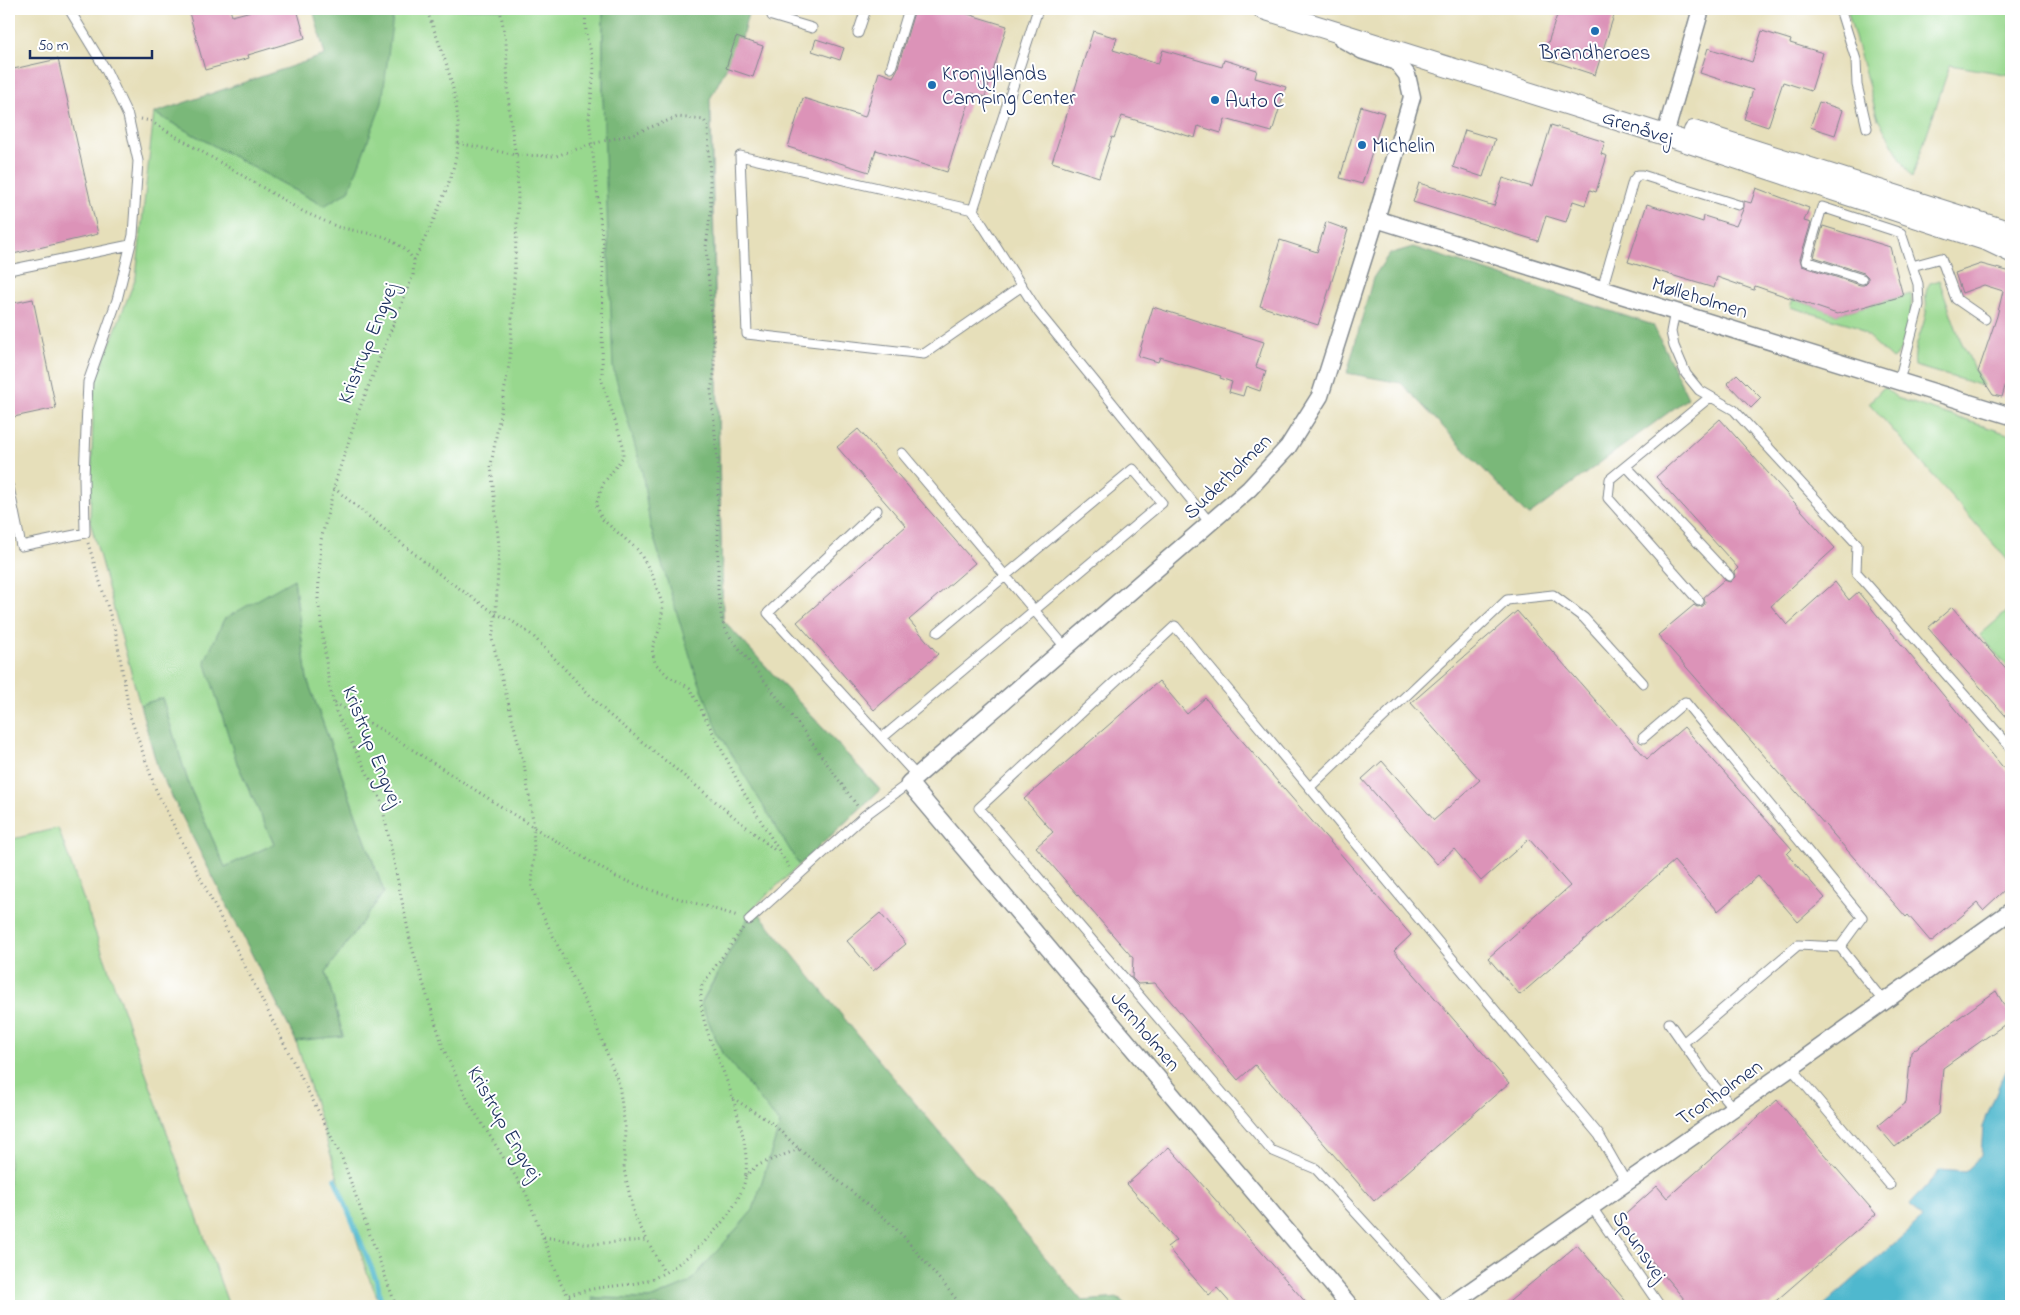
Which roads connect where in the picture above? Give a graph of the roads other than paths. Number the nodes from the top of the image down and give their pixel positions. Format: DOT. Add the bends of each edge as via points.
graph roads {
  1 [pos="69,9"];
  2 [pos="774,9"];
  3 [pos="866,9"];
  4 [pos="909,9"];
  5 [pos="1038,9"];
  6 [pos="1263,9"];
  7 [pos="1305,9"];
  8 [pos="1701,9"];
  9 [pos="1840,9"];
  10 [pos="1319,26"];
  11 [pos="812,28"];
  12 [pos="858,34"];
  13 [pos="891,68"];
  14 [pos="1867,128"];
  15 [pos="1667,129"];
  16 [pos="1738,205"];
  17 [pos="973,210"];
  18 [pos="1376,219"];
  19 [pos="2011,229"];
  20 [pos="130,245"];
  21 [pos="2011,252"];
  22 [pos="1912,266"];
  23 [pos="9,270"];
  24 [pos="1862,279"];
  25 [pos="1022,286"];
  26 [pos="1602,289"];
  27 [pos="1675,311"];
  28 [pos="1985,319"];
  29 [pos="1899,381"];
  30 [pos="1710,397"];
  31 [pos="2011,416"];
  32 [pos="902,453"];
  33 [pos="1626,466"];
  34 [pos="9,487"];
  35 [pos="877,510"];
  36 [pos="1210,524"];
  37 [pos="1005,576"];
  38 [pos="1728,576"];
  39 [pos="1699,602"];
  40 [pos="1034,610"];
  41 [pos="938,632"];
  42 [pos="1066,648"];
  43 [pos="1643,683"];
  44 [pos="882,738"];
  45 [pos="1642,738"];
  46 [pos="2011,748"];
  47 [pos="913,780"];
  48 [pos="1310,787"];
  49 [pos="2011,911"];
  50 [pos="749,920"];
  51 [pos="1840,947"];
  52 [pos="1884,1002"];
  53 [pos="1669,1023"];
  54 [pos="1683,1043"];
  55 [pos="1791,1068"];
  56 [pos="1734,1108"];
  57 [pos="1626,1182"];
  58 [pos="1890,1185"];
  59 [pos="1591,1206"];
  60 [pos="1350,1306"];
  61 [pos="1441,1306"];
  62 [pos="1449,1306"];
  63 [pos="1660,1306"];
  1 -- 20 [label="lane" via="106,70 128,116 138,161"];
  2 -- 11 [label="lane" via="772,16"];
  3 -- 12 [label="lane"];
  4 -- 13 [label="lane"];
  5 -- 17 [label="lane"];
  6 -- 10 [label="street, Grenåvej"];
  7 -- 15 [label="street, Grenåvej"];
  8 -- 15 [label="street"];
  9 -- 14 [label="lane" via="1856,60 1857,85"];
  10 -- 15 [label="street, Grenåvej"];
  10 -- 18 [label="street, Suderholmen" via="1363,51 1396,62 1407,75 1412,96"];
  15 -- 19 [label="street, Grenåvej"];
  15 -- 21 [label="street, Grenåvej" via="1988,241"];
  16 -- 26 [label="lane" via="1638,175 1633,182"];
  17 -- 25 [label="lane"];
  17 -- 25 [label="lane" via="740,156 747,334 924,354"];
  18 -- 26 [label="street, Mølleholmen"];
  18 -- 36 [label="street, Suderholmen" via="1320,396 1288,447"];
  20 -- 23 [label="lane"];
  20 -- 34 [label="lane" via="117,300 88,382 85,533 21,546"];
  22 -- 24 [label="lane" via="1901,233 1822,207 1806,261"];
  22 -- 28 [label="lane" via="1941,258 1956,299"];
  22 -- 29 [label="lane" via="1918,284 1918,305"];
  25 -- 36 [label="lane" via="1039,313"];
  26 -- 27 [label="street, Mølleholmen"];
  27 -- 29 [label="street, Mølleholmen"];
  27 -- 30 [label="lane" via="1671,332 1674,346 1686,374 1699,390"];
  29 -- 31 [label="street, Mølleholmen"];
  30 -- 33 [label="lane"];
  30 -- 46 [label="lane" via="1734,410 1857,544 1856,572"];
  32 -- 37 [label="lane"];
  33 -- 38 [label="lane"];
  33 -- 39 [label="lane" via="1610,479 1608,498"];
  35 -- 44 [label="lane" via="768,613"];
  36 -- 42 [label="street, Suderholmen"];
  37 -- 40 [label="lane"];
  37 -- 40 [label="lane" via="1133,469 1162,504"];
  37 -- 41 [label="lane"];
  40 -- 42 [label="lane"];
  40 -- 44 [label="lane"];
  42 -- 47 [label="street, Suderholmen"];
  43 -- 48 [label="lane" via="1584,618 1553,595 1507,600"];
  44 -- 47 [label="lane"];
  45 -- 51 [label="lane" via="1685,702 1862,917"];
  47 -- 50 [label="lane" via="864,816"];
  47 -- 60 [label="street, Jernholmen"];
  48 -- 57 [label="lane" via="1599,1135"];
  48 -- 61 [label="lane" via="1175,626 979,808 1271,1150 1316,1169"];
  49 -- 52 [label="street, Tronholmen"];
  51 -- 52 [label="lane"];
  51 -- 54 [label="lane" via="1798,945"];
  52 -- 55 [label="street, Tronholmen"];
  53 -- 54 [label="lane"];
  54 -- 56 [label="lane"];
  55 -- 56 [label="street, Tronholmen"];
  55 -- 58 [label="lane"];
  56 -- 57 [label="street, Tronholmen"];
  57 -- 59 [label="street, Tronholmen"];
  59 -- 62 [label="street, Tronholmen"];
  59 -- 63 [label="lane, Spunsvej"];
}
